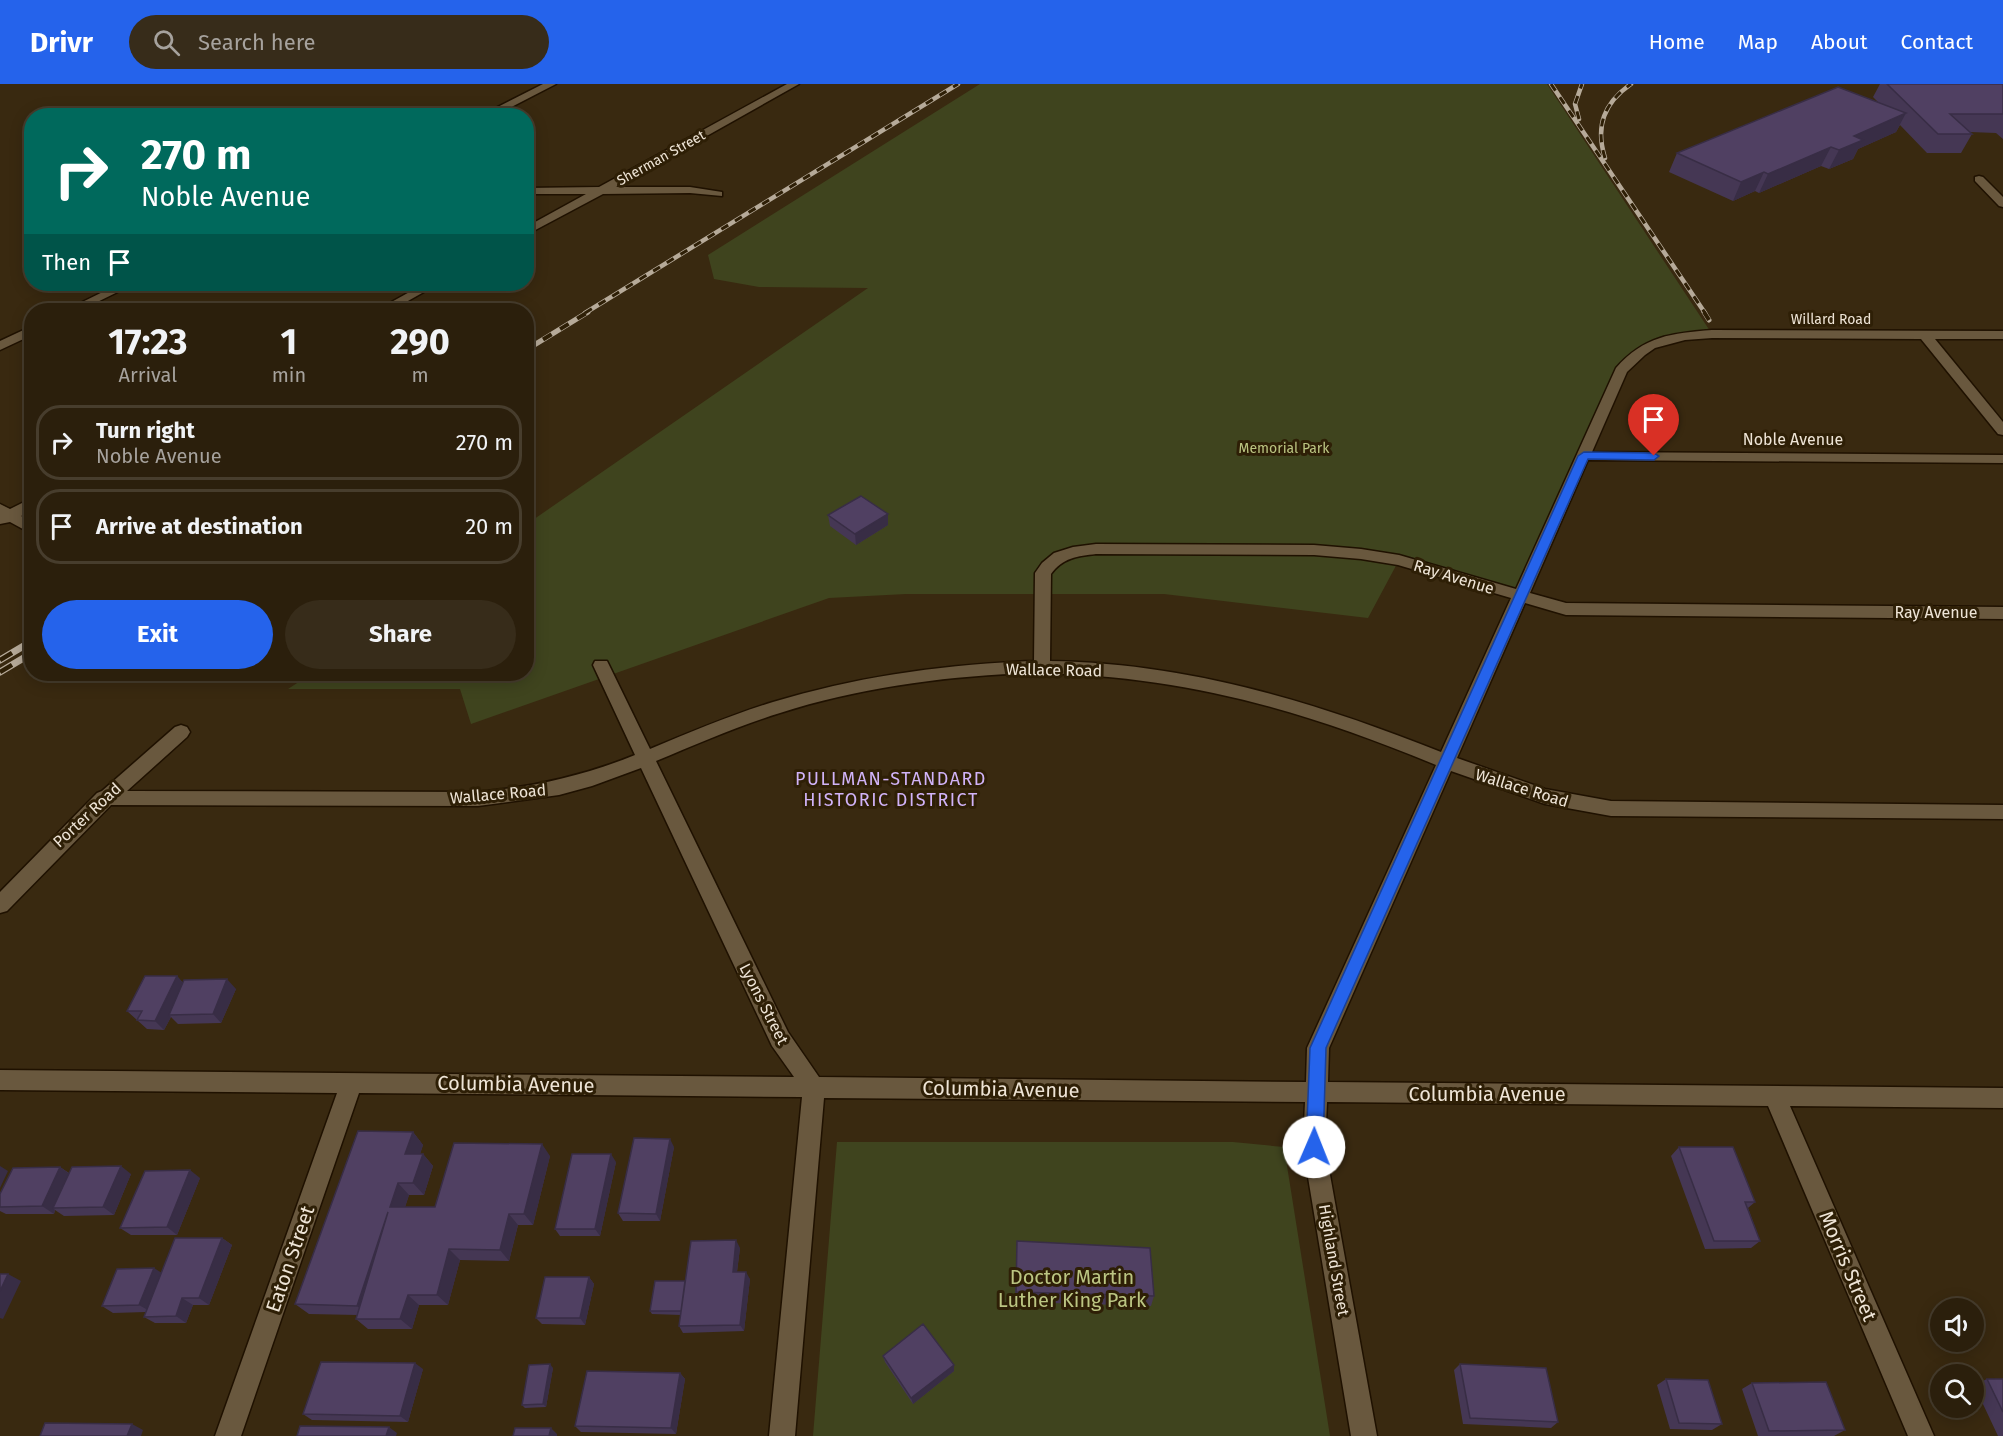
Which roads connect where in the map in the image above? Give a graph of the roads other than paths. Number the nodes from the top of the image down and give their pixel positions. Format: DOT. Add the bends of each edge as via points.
graph roads {
  1 [pos="551,84"];
  2 [pos="795,84"];
  3 [pos="502,108"];
  4 [pos="1979,179"];
  5 [pos="534,191"];
  6 [pos="598,192"];
  7 [pos="718,194"];
  8 [pos="2003,204"];
  9 [pos="534,227"];
  10 [pos="113,291"];
  11 [pos="419,291"];
  12 [pos="87,303"];
  13 [pos="396,303"];
  14 [pos="24,334"];
  15 [pos="2003,334"];
  16 [pos="1925,335"];
  17 [pos="1660,341"];
  18 [pos="0,346"];
  19 [pos="2003,431"];
  20 [pos="1584,456"];
  21 [pos="2003,459"];
  22 [pos="24,506"];
  23 [pos="3,515"];
  24 [pos="24,525"];
  25 [pos="1520,597"];
  26 [pos="2003,613"];
  27 [pos="601,665"];
  28 [pos="1042,668"];
  29 [pos="181,732"];
  30 [pos="645,758"];
  31 [pos="1445,762"];
  32 [pos="104,798"];
  33 [pos="2003,812"];
  34 [pos="0,905"];
  35 [pos="0,1080"];
  36 [pos="352,1082"];
  37 [pos="814,1088"];
  38 [pos="1316,1092"];
  39 [pos="1775,1096"];
  40 [pos="2003,1098"];
  41 [pos="228,1436"];
  42 [pos="782,1436"];
  43 [pos="1364,1436"];
  44 [pos="1921,1436"];
  1 -- 3 [label="street"];
  2 -- 6 [label="street, Sherman Street"];
  4 -- 8 [label="street"];
  5 -- 6 [label="street"];
  6 -- 7 [label="street" via="690,190"];
  6 -- 9 [label="street, Sherman Street"];
  10 -- 12 [label="street"];
  11 -- 13 [label="street"];
  14 -- 18 [label="street"];
  15 -- 16 [label="street, Willard Road"];
  16 -- 17 [label="street, Willard Road" via="1712,334"];
  16 -- 19 [label="street"];
  17 -- 20 [label="street, Highland Street" via="1632,357 1621,371"];
  20 -- 21 [label="street, Noble Avenue"];
  20 -- 25 [label="street, Highland Street"];
  22 -- 23 [label="street"];
  23 -- 24 [label="street"];
  25 -- 26 [label="street, Ray Avenue" via="1584,610"];
  25 -- 28 [label="street, Ray Avenue" via="1399,560 1361,554 1314,550 1081,550 1057,558 1043,573"];
  25 -- 31 [label="street, Highland Street"];
  27 -- 30 [label="street, Lyons Street"];
  28 -- 30 [label="street, Wallace Road" via="908,678 843,689 712,729"];
  28 -- 31 [label="street, Wallace Road" via="1180,678 1242,691 1305,708"];
  29 -- 32 [label="street, Porter Road"];
  30 -- 32 [label="street, Wallace Road" via="554,790 478,799"];
  30 -- 37 [label="street, Lyons Street" via="780,1039"];
  31 -- 33 [label="street, Wallace Road" via="1532,794 1613,808"];
  31 -- 38 [label="street, Highland Street" via="1318,1048"];
  32 -- 34 [label="street, Porter Road"];
  35 -- 36 [label="street, Columbia Avenue"];
  36 -- 37 [label="street, Columbia Avenue"];
  36 -- 41 [label="street, Eaton Street"];
  37 -- 38 [label="street, Columbia Avenue"];
  37 -- 42 [label="street"];
  38 -- 39 [label="street, Columbia Avenue"];
  38 -- 43 [label="street, Highland Street" via="1314,1147"];
  39 -- 40 [label="street, Columbia Avenue"];
  39 -- 44 [label="street, Morris Street"];
}
